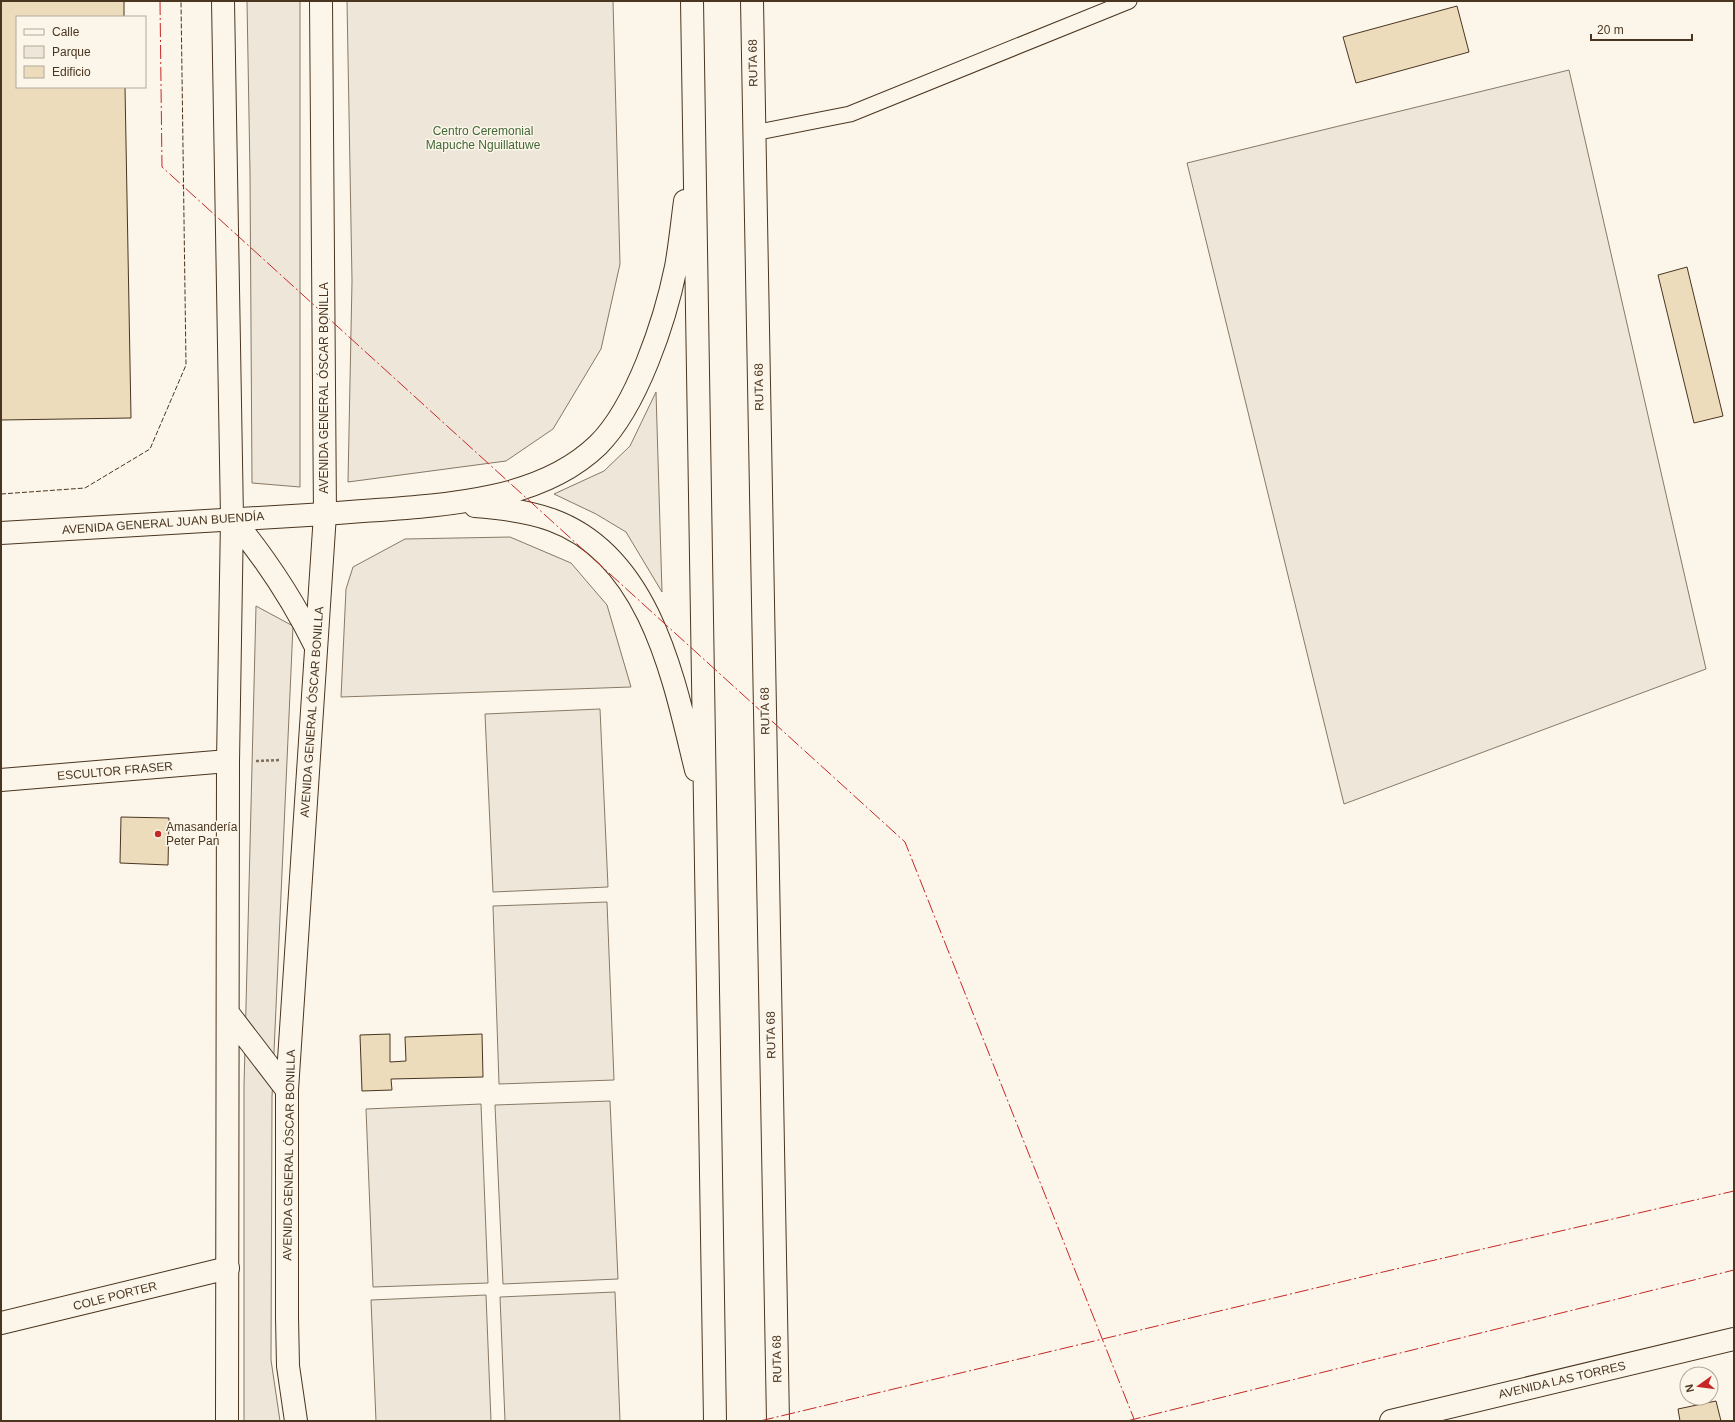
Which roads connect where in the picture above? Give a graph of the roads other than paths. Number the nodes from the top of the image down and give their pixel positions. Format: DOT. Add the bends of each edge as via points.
graph roads {
  1 [pos="223,1"];
  2 [pos="322,1"];
  3 [pos="692,1"];
  4 [pos="752,1"];
  5 [pos="1129,1"];
  6 [pos="754,133"];
  7 [pos="695,136"];
  8 [pos="452,504"];
  9 [pos="325,514"];
  10 [pos="232,518"];
  11 [pos="1,533"];
  12 [pos="317,648"];
  13 [pos="228,761"];
  14 [pos="1,780"];
  15 [pos="706,811"];
  16 [pos="228,1013"];
  17 [pos="287,1090"];
  18 [pos="228,1268"];
  19 [pos="1,1323"];
  20 [pos="1734,1339"];
  21 [pos="227,1421"];
  22 [pos="296,1421"];
  23 [pos="715,1421"];
  24 [pos="778,1421"];
  25 [pos="1390,1421"];
  1 -- 10 [label="main road"];
  2 -- 9 [label="main road, AVENIDA GENERAL ÓSCAR BONILLA"];
  3 -- 7 [label="main road"];
  4 -- 6 [label="main road, RUTA 68"];
  5 -- 6 [label="lane" via="850,114"];
  6 -- 24 [label="main road, RUTA 68"];
  7 -- 8 [label="main road" via="676,268 666,306 644,368 616,422 598,445 560,473 512,491"];
  7 -- 15 [label="main road"];
  8 -- 9 [label="main road, AVENIDA GENERAL JUAN BUENDÍA"];
  8 -- 15 [label="main road" via="497,508 553,520 598,549 627,577 638,593 662,647 682,712"];
  9 -- 10 [label="main road, AVENIDA GENERAL JUAN BUENDÍA"];
  9 -- 12 [label="main road, AVENIDA GENERAL ÓSCAR BONILLA"];
  10 -- 11 [label="main road, AVENIDA GENERAL JUAN BUENDÍA"];
  10 -- 12 [label="main road" via="280,581"];
  10 -- 13 [label="main road"];
  12 -- 17 [label="main road, AVENIDA GENERAL ÓSCAR BONILLA"];
  13 -- 14 [label="main road, ESCULTOR FRASER"];
  13 -- 16 [label="main road"];
  15 -- 23 [label="main road"];
  16 -- 17 [label="main road"];
  16 -- 18 [label="main road"];
  17 -- 22 [label="main road, AVENIDA GENERAL ÓSCAR BONILLA" via="288,1366"];
  18 -- 19 [label="main road, COLE PORTER"];
  18 -- 21 [label="main road"];
  20 -- 25 [label="main road, AVENIDA LAS TORRES"];
}
